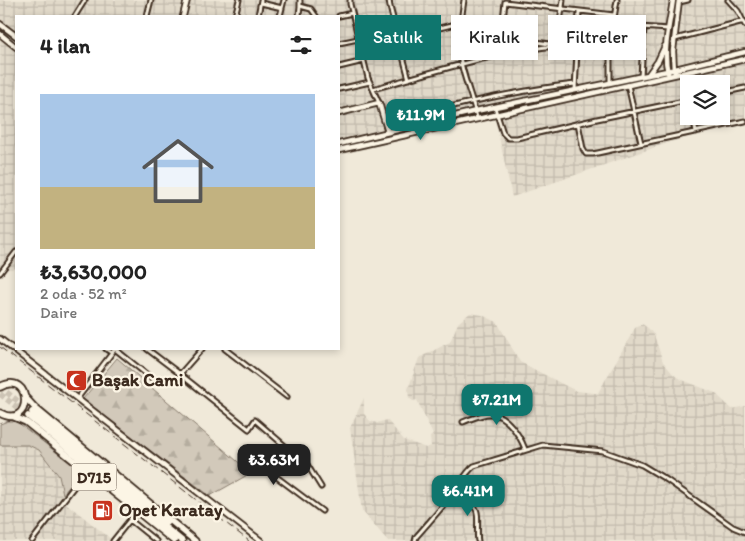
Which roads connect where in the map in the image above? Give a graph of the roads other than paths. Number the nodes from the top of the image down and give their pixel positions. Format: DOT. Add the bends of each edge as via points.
graph roads {
  1 [pos="85,0"];
  2 [pos="151,0"];
  3 [pos="181,0"];
  4 [pos="238,0"];
  5 [pos="284,0"];
  6 [pos="300,0"];
  7 [pos="350,0"];
  8 [pos="390,0"];
  9 [pos="464,0"];
  10 [pos="563,0"];
  11 [pos="617,0"];
  12 [pos="672,0"];
  13 [pos="688,0"];
  14 [pos="728,0"];
  15 [pos="187,1"];
  16 [pos="261,1"];
  17 [pos="506,1"];
  18 [pos="679,1"];
  19 [pos="300,6"];
  20 [pos="282,8"];
  21 [pos="562,9"];
  22 [pos="579,12"];
  23 [pos="352,13"];
  24 [pos="76,15"];
  25 [pos="147,15"];
  26 [pos="183,15"];
  27 [pos="235,15"];
  28 [pos="258,15"];
  29 [pos="280,15"];
  30 [pos="299,15"];
  31 [pos="315,15"];
  32 [pos="392,15"];
  33 [pos="461,15"];
  34 [pos="504,15"];
  35 [pos="561,15"];
  36 [pos="579,15"];
  37 [pos="614,15"];
  38 [pos="340,16"];
  39 [pos="745,23"];
  40 [pos="0,24"];
  41 [pos="355,26"];
  42 [pos="646,27"];
  43 [pos="669,29"];
  44 [pos="0,34"];
  45 [pos="15,35"];
  46 [pos="675,39"];
  47 [pos="355,40"];
  48 [pos="340,43"];
  49 [pos="667,43"];
  50 [pos="15,45"];
  51 [pos="745,52"];
  52 [pos="745,59"];
  53 [pos="404,60"];
  54 [pos="461,60"];
  55 [pos="478,60"];
  56 [pos="576,60"];
  57 [pos="610,60"];
  58 [pos="642,60"];
  59 [pos="364,61"];
  60 [pos="462,64"];
  61 [pos="340,67"];
  62 [pos="675,72"];
  63 [pos="668,74"];
  64 [pos="648,75"];
  65 [pos="641,76"];
  66 [pos="409,78"];
  67 [pos="370,82"];
  68 [pos="610,83"];
  69 [pos="575,84"];
  70 [pos="628,85"];
  71 [pos="745,88"];
  72 [pos="340,89"];
  73 [pos="373,89"];
  74 [pos="575,90"];
  75 [pos="730,91"];
  76 [pos="473,101"];
  77 [pos="680,102"];
  78 [pos="379,104"];
  79 [pos="495,108"];
  80 [pos="476,111"];
  81 [pos="634,111"];
  82 [pos="340,113"];
  83 [pos="496,114"];
  84 [pos="477,118"];
  85 [pos="745,121"];
  86 [pos="385,123"];
  87 [pos="578,123"];
  88 [pos="695,125"];
  89 [pos="388,132"];
  90 [pos="696,132"];
  91 [pos="340,144"];
  92 [pos="641,144"];
  93 [pos="340,150"];
  94 [pos="15,253"];
  95 [pos="0,273"];
  96 [pos="0,339"];
  97 [pos="23,350"];
  98 [pos="108,350"];
  99 [pos="114,350"];
  100 [pos="116,350"];
  101 [pos="148,350"];
  102 [pos="201,350"];
  103 [pos="226,350"];
  104 [pos="112,353"];
  105 [pos="20,355"];
  106 [pos="180,374"];
  107 [pos="150,377"];
  108 [pos="0,380"];
  109 [pos="3,386"];
  110 [pos="25,397"];
  111 [pos="287,398"];
  112 [pos="78,399"];
  113 [pos="0,413"];
  114 [pos="10,416"];
  115 [pos="0,419"];
  116 [pos="463,422"];
  117 [pos="285,447"];
  118 [pos="525,450"];
  119 [pos="86,471"];
  120 [pos="321,486"];
  121 [pos="453,494"];
  122 [pos="137,511"];
  123 [pos="322,512"];
  124 [pos="130,520"];
  125 [pos="745,532"];
  126 [pos="32,541"];
  127 [pos="113,541"];
  128 [pos="156,541"];
  129 [pos="174,541"];
  130 [pos="182,541"];
  131 [pos="190,541"];
  132 [pos="195,541"];
  133 [pos="261,541"];
  134 [pos="414,541"];
  135 [pos="478,541"];
  1 -- 24 [label="street"];
  2 -- 25 [label="street"];
  3 -- 15 [label="street"];
  4 -- 27 [label="street"];
  5 -- 20 [label="street"];
  6 -- 19 [label="street"];
  7 -- 23 [label="street"];
  8 -- 32 [label="street"];
  9 -- 33 [label="street"];
  10 -- 21 [label="street"];
  11 -- 37 [label="street"];
  12 -- 43 [label="street"];
  13 -- 18 [label="street"];
  14 -- 39 [label="street"];
  15 -- 26 [label="street"];
  16 -- 20 [label="street"];
  16 -- 28 [label="street"];
  17 -- 21 [label="street"];
  17 -- 34 [label="street"];
  18 -- 46 [label="street"];
  19 -- 30 [label="street"];
  19 -- 31 [label="street" via="311,9"];
  20 -- 29 [label="street"];
  21 -- 22 [label="street"];
  21 -- 35 [label="street"];
  22 -- 36 [label="street"];
  22 -- 37 [label="street"];
  23 -- 38 [label="street"];
  23 -- 41 [label="street"];
  39 -- 46 [label="street"];
  40 -- 45 [label="street"];
  42 -- 43 [label="street"];
  43 -- 49 [label="street"];
  44 -- 50 [label="street"];
  46 -- 62 [label="street" via="672,62"];
  47 -- 48 [label="street"];
  49 -- 63 [label="street" via="665,63"];
  49 -- 64 [label="street"];
  51 -- 62 [label="street"];
  52 -- 62 [label="street"];
  53 -- 66 [label="street"];
  54 -- 60 [label="street"];
  55 -- 60 [label="street"];
  56 -- 69 [label="street"];
  57 -- 68 [label="street"];
  58 -- 65 [label="street"];
  59 -- 61 [label="street"];
  59 -- 67 [label="street"];
  60 -- 66 [label="street"];
  60 -- 76 [label="street"];
  62 -- 63 [label="street"];
  63 -- 64 [label="street"];
  63 -- 70 [label="street"];
  64 -- 65 [label="street"];
  65 -- 68 [label="street"];
  66 -- 73 [label="street"];
  67 -- 72 [label="street"];
  67 -- 73 [label="street"];
  68 -- 74 [label="street"];
  69 -- 74 [label="street"];
  69 -- 76 [label="street"];
  70 -- 81 [label="street"];
  70 -- 83 [label="street"];
  71 -- 75 [label="street"];
  73 -- 78 [label="street"];
  74 -- 79 [label="street"];
  76 -- 80 [label="street"];
  76 -- 86 [label="street"];
  77 -- 81 [label="street"];
  78 -- 82 [label="street"];
  78 -- 86 [label="street"];
  79 -- 80 [label="street"];
  79 -- 83 [label="street"];
  80 -- 84 [label="street"];
  80 -- 89 [label="street"];
  81 -- 87 [label="street"];
  81 -- 92 [label="street"];
  83 -- 84 [label="street"];
  83 -- 87 [label="street" via="508,138"];
  84 -- 93 [label="street"];
  85 -- 90 [label="street"];
  86 -- 89 [label="street"];
  87 -- 92 [label="street" via="586,154"];
  88 -- 90 [label="street"];
  89 -- 91 [label="street"];
  90 -- 92 [label="street"];
  94 -- 95 [label="street"];
  96 -- 105 [label="street"];
  97 -- 105 [label="street"];
  98 -- 104 [label="street"];
  99 -- 104 [label="street"];
  100 -- 107 [label="street"];
  101 -- 106 [label="street"];
  102 -- 106 [label="street"];
  103 -- 111 [label="street"];
  104 -- 112 [label="street"];
  105 -- 112 [label="street"];
  106 -- 117 [label="street" via="249,429 255,420"];
  108 -- 109 [label="highway"];
  109 -- 110 [label="highway" via="11,384 20,388"];
  110 -- 114 [label="highway" via="24,407"];
  110 -- 132 [label="highway"];
  112 -- 133 [label="street"];
  113 -- 114 [label="highway"];
  114 -- 115 [label="street"];
  114 -- 119 [label="highway, D715" via="26,422"];
  116 -- 118 [label="street" via="496,415 512,428"];
  117 -- 120 [label="street" via="308,466"];
  117 -- 123 [label="street" via="270,472"];
  118 -- 121 [label="street" via="474,466"];
  118 -- 125 [label="street" via="543,445 602,451 642,464"];
  119 -- 122 [label="highway, D715"];
  119 -- 126 [label="street"];
  121 -- 134 [label="street"];
  121 -- 135 [label="street" via="475,507"];
  122 -- 124 [label="street"];
  122 -- 129 [label="highway, D715"];
  124 -- 127 [label="street"];
  124 -- 128 [label="street"];
  130 -- 131 [label="highway, D715" via="30,414"];
}
